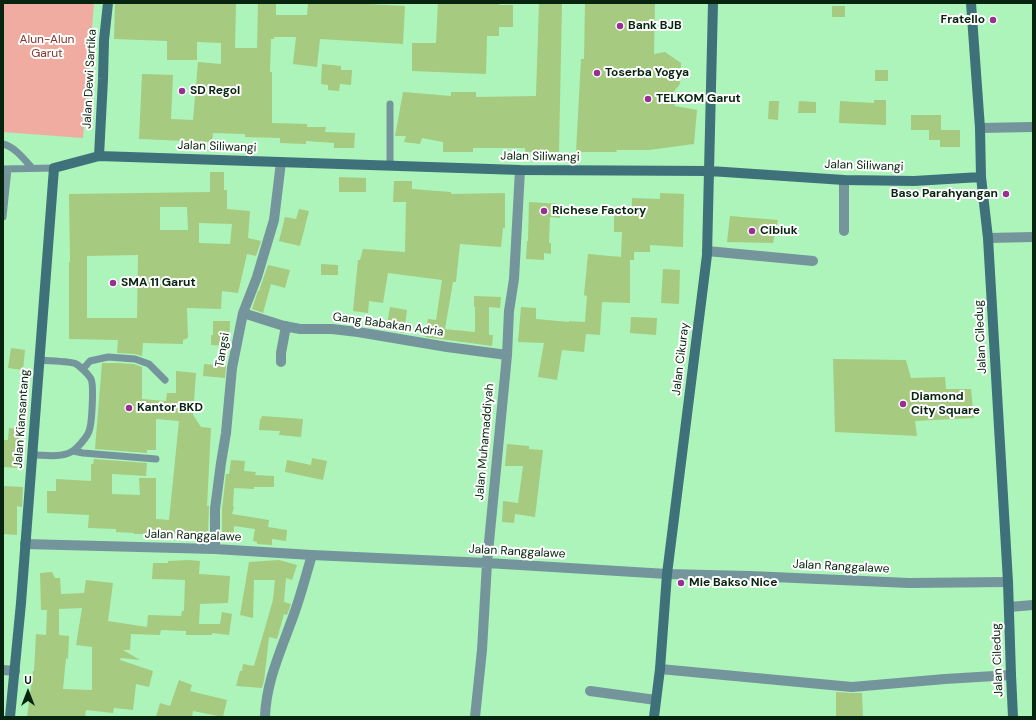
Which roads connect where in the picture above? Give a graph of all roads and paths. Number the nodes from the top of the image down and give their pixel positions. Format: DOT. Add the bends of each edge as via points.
graph roads {
  1 [pos="108,3"];
  2 [pos="713,3"];
  3 [pos="971,3"];
  4 [pos="390,104"];
  5 [pos="1033,127"];
  6 [pos="980,128"];
  7 [pos="3,144"];
  8 [pos="99,156"];
  9 [pos="281,162"];
  10 [pos="390,166"];
  11 [pos="32,168"];
  12 [pos="54,168"];
  13 [pos="6,169"];
  14 [pos="520,170"];
  15 [pos="710,171"];
  16 [pos="981,177"];
  17 [pos="844,180"];
  18 [pos="3,217"];
  19 [pos="844,231"];
  20 [pos="1033,237"];
  21 [pos="988,238"];
  22 [pos="707,251"];
  23 [pos="813,261"];
  24 [pos="243,313"];
  25 [pos="286,326"];
  26 [pos="506,355"];
  27 [pos="39,360"];
  28 [pos="281,362"];
  29 [pos="83,369"];
  30 [pos="165,380"];
  31 [pos="73,451"];
  32 [pos="32,455"];
  33 [pos="156,459"];
  34 [pos="25,544"];
  35 [pos="215,549"];
  36 [pos="312,555"];
  37 [pos="487,563"];
  38 [pos="668,574"];
  39 [pos="1008,582"];
  40 [pos="1033,605"];
  41 [pos="1009,607"];
  42 [pos="660,669"];
  43 [pos="3,670"];
  44 [pos="15,671"];
  45 [pos="1011,676"];
  46 [pos="590,691"];
  47 [pos="656,700"];
  48 [pos="10,717"];
  49 [pos="265,717"];
  50 [pos="475,717"];
  51 [pos="654,717"];
  52 [pos="1013,717"];
  1 -- 8 [label="street, Jalan Dewi Sartika"];
  2 -- 15 [label="street, Jalan Cikuray"];
  3 -- 6 [label="street, Jalan Ciledug"];
  4 -- 10 [label="lane"];
  5 -- 6 [label="street"];
  6 -- 16 [label="street, Jalan Ciledug"];
  7 -- 11 [label="lane"];
  8 -- 9 [label="street, Jalan Siliwangi"];
  8 -- 12 [label="street"];
  9 -- 10 [label="street, Jalan Siliwangi"];
  9 -- 24 [label="street, Tangsi" via="274,220 258,277"];
  10 -- 14 [label="street, Jalan Siliwangi"];
  11 -- 12 [label="lane"];
  11 -- 13 [label="lane"];
  12 -- 27 [label="street, Jalan Kiansantang"];
  13 -- 18 [label="lane"];
  14 -- 15 [label="street, Jalan Siliwangi"];
  14 -- 26 [label="street, Jalan Muhamaddiyah" via="514,279"];
  15 -- 17 [label="street, Jalan Siliwangi"];
  15 -- 22 [label="street, Jalan Cikuray"];
  16 -- 17 [label="street, Jalan Siliwangi"];
  16 -- 21 [label="street, Jalan Ciledug"];
  17 -- 19 [label="street"];
  20 -- 21 [label="street"];
  21 -- 39 [label="street, Jalan Ciledug"];
  22 -- 23 [label="street"];
  22 -- 38 [label="street, Jalan Cikuray"];
  24 -- 25 [label="street, Gang Babakan Adria"];
  24 -- 35 [label="street, Tangsi" via="232,368 215,509"];
  25 -- 26 [label="street, Gang Babakan Adria" via="358,332"];
  25 -- 28 [label="street"];
  26 -- 37 [label="street, Jalan Muhamaddiyah"];
  27 -- 29 [label="lane" via="75,363"];
  27 -- 32 [label="street, Jalan Kiansantang"];
  29 -- 30 [label="lane" via="90,361 108,357 135,359 149,364"];
  29 -- 31 [label="lane" via="91,379 92,409 89,431"];
  31 -- 32 [label="lane" via="64,455"];
  31 -- 33 [label="lane"];
  32 -- 34 [label="street, Jalan Kiansantang"];
  34 -- 35 [label="street, Jalan Ranggalawe"];
  34 -- 44 [label="street, Jalan Kiansantang"];
  35 -- 36 [label="street, Jalan Ranggalawe"];
  36 -- 37 [label="street, Jalan Ranggalawe"];
  36 -- 49 [label="street" via="295,613 271,677"];
  37 -- 38 [label="street, Jalan Ranggalawe"];
  37 -- 50 [label="street, Jalan Muhamaddiyah"];
  38 -- 39 [label="street, Jalan Ranggalawe" via="909,583"];
  38 -- 42 [label="street, Jalan Cikuray"];
  39 -- 41 [label="street, Jalan Ciledug"];
  40 -- 41 [label="street"];
  41 -- 45 [label="street, Jalan Ciledug"];
  42 -- 45 [label="street" via="852,687"];
  42 -- 47 [label="street, Jalan Cikuray"];
  43 -- 44 [label="street"];
  44 -- 48 [label="street, Jalan Kiansantang"];
  45 -- 52 [label="street, Jalan Ciledug"];
  46 -- 47 [label="street"];
  47 -- 51 [label="street, Jalan Cikuray"];
}
